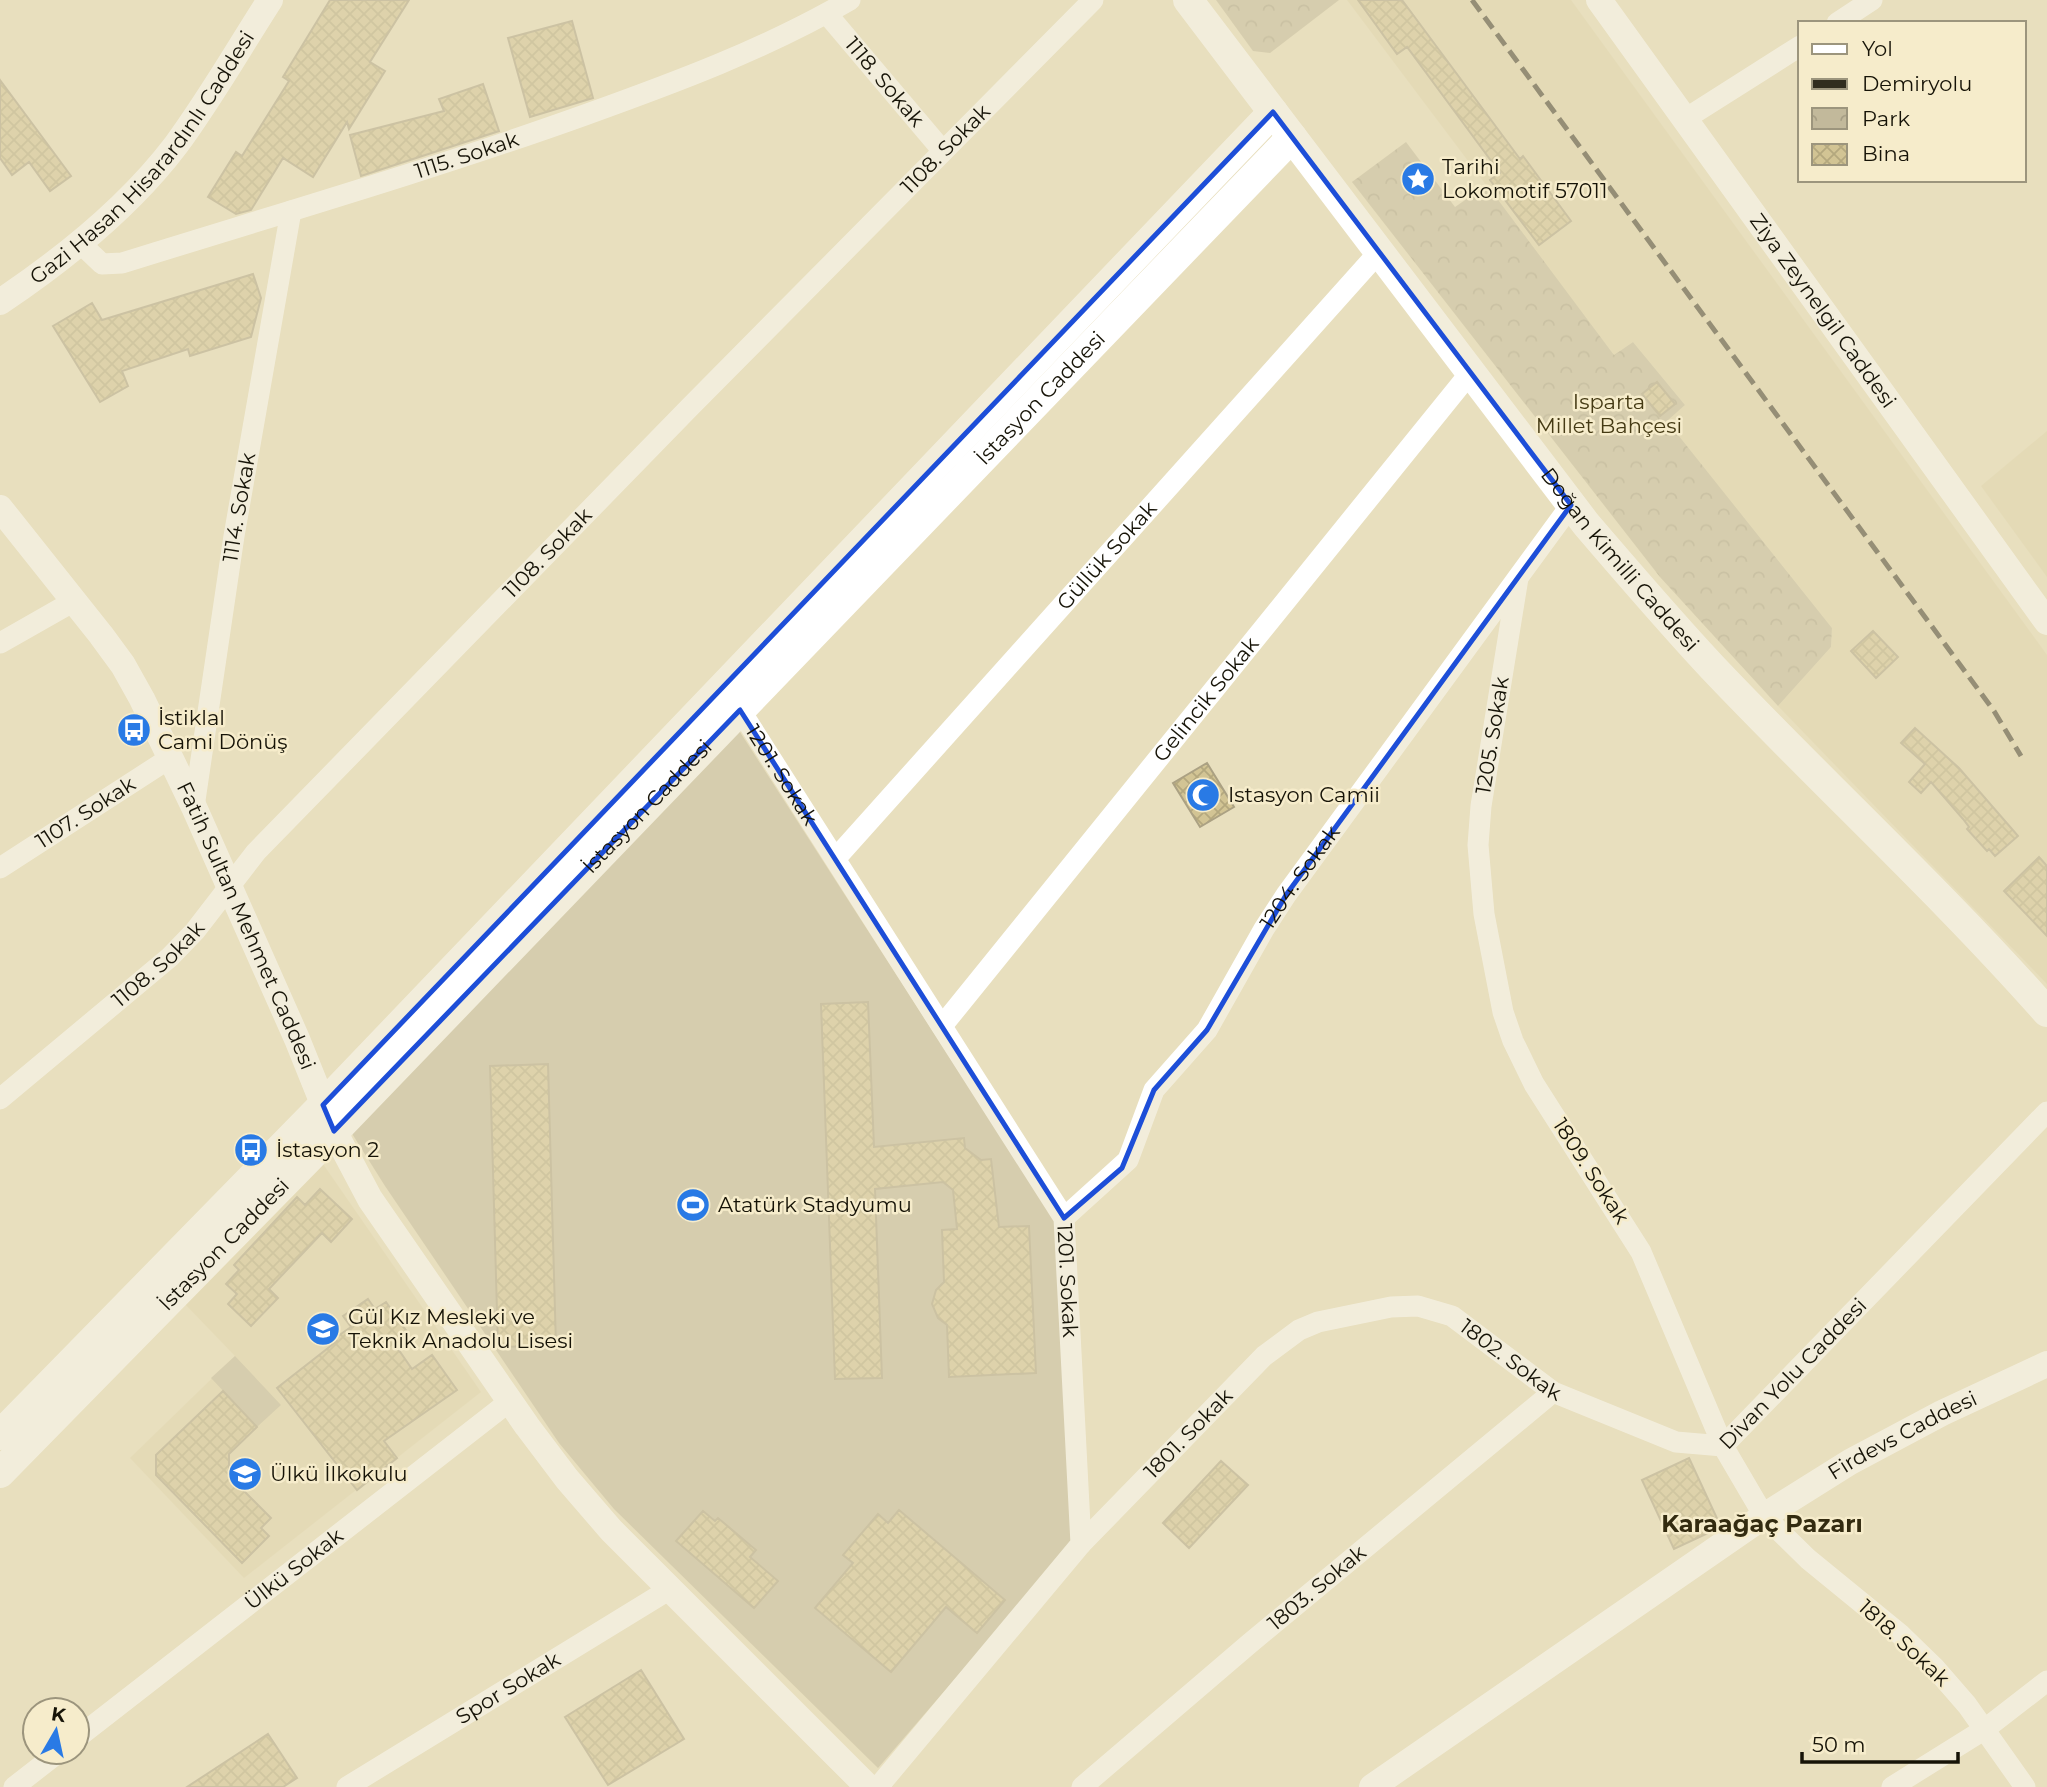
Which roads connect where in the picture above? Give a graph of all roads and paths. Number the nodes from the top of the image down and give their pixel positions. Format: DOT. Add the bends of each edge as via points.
graph roads {
  1 [pos="270,0"];
  2 [pos="850,0"];
  3 [pos="1093,0"];
  4 [pos="1188,0"];
  5 [pos="1599,0"];
  6 [pos="1872,0"];
  7 [pos="827,13"];
  8 [pos="1840,21"];
  9 [pos="1798,47"];
  10 [pos="1273,112"];
  11 [pos="1685,119"];
  12 [pos="1292,137"];
  13 [pos="942,150"];
  14 [pos="291,211"];
  15 [pos="79,242"];
  16 [pos="1379,253"];
  17 [pos="0,302"];
  18 [pos="1470,373"];
  19 [pos="1571,505"];
  20 [pos="0,508"];
  21 [pos="1518,578"];
  22 [pos="74,601"];
  23 [pos="2047,622"];
  24 [pos="0,643"];
  25 [pos="740,710"];
  26 [pos="170,758"];
  27 [pos="194,807"];
  28 [pos="836,858"];
  29 [pos="0,868"];
  30 [pos="229,885"];
  31 [pos="1481,891"];
  32 [pos="2047,1012"];
  33 [pos="942,1026"];
  34 [pos="0,1099"];
  35 [pos="2047,1112"];
  36 [pos="329,1118"];
  37 [pos="1064,1218"];
  38 [pos="1299,1330"];
  39 [pos="2047,1364"];
  40 [pos="1553,1392"];
  41 [pos="510,1401"];
  42 [pos="0,1434"];
  43 [pos="1723,1446"];
  44 [pos="0,1474"];
  45 [pos="1764,1516"];
  46 [pos="1081,1544"];
  47 [pos="670,1589"];
  48 [pos="2047,1681"];
  49 [pos="91,1727"];
  50 [pos="1985,1729"];
  51 [pos="41,1766"];
  52 [pos="1391,1782"];
  53 [pos="14,1787"];
  54 [pos="346,1787"];
  55 [pos="868,1787"];
  56 [pos="878,1787"];
  57 [pos="1082,1787"];
  58 [pos="1892,1787"];
  59 [pos="2025,1787"];
  1 -- 15 [label="street, Gazi Hasan Hisarardınlı Caddesi" via="175,146 135,191"];
  2 -- 7 [label="street, 1115. Sokak"];
  3 -- 13 [label="street, 1108. Sokak"];
  4 -- 10 [label="main road, Doğan Kimilli Caddesi"];
  5 -- 11 [label="street, Ziya Zeynelgil Caddesi"];
  6 -- 8 [label="street"];
  7 -- 13 [label="street, 1118. Sokak"];
  7 -- 14 [label="street, 1115. Sokak" via="730,59 622,102"];
  9 -- 11 [label="street"];
  10 -- 12 [label="main road, Doğan Kimilli Caddesi"];
  10 -- 36 [label="main road, İstasyon Caddesi"];
  11 -- 23 [label="street, Ziya Zeynelgil Caddesi"];
  12 -- 16 [label="main road, Doğan Kimilli Caddesi"];
  12 -- 25 [label="main road, İstasyon Caddesi"];
  13 -- 30 [label="street, 1108. Sokak" via="272,834"];
  14 -- 15 [label="street, 1115. Sokak" via="109,264 96,260"];
  14 -- 27 [label="street, 1114. Sokak" via="234,536"];
  15 -- 17 [label="street, Gazi Hasan Hisarardınlı Caddesi"];
  16 -- 18 [label="main road, Doğan Kimilli Caddesi"];
  16 -- 28 [label="street, Güllük Sokak"];
  18 -- 19 [label="main road, Doğan Kimilli Caddesi"];
  18 -- 33 [label="street, Gelincik Sokak"];
  19 -- 21 [label="street, 1204. Sokak"];
  19 -- 32 [label="main road, Doğan Kimilli Caddesi" via="1706,660"];
  20 -- 22 [label="street, Fatih Sultan Mehmet Caddesi"];
  21 -- 31 [label="street, 1205. Sokak" via="1481,806"];
  21 -- 37 [label="street, 1204. Sokak" via="1286,895 1207,1030 1154,1090 1128,1160"];
  22 -- 24 [label="street"];
  22 -- 26 [label="street, Fatih Sultan Mehmet Caddesi" via="123,665"];
  25 -- 28 [label="street, 1201. Sokak"];
  25 -- 36 [label="main road, İstasyon Caddesi"];
  26 -- 27 [label="street, Fatih Sultan Mehmet Caddesi"];
  26 -- 29 [label="street, 1107. Sokak"];
  27 -- 30 [label="street, Fatih Sultan Mehmet Caddesi"];
  28 -- 33 [label="street, 1201. Sokak"];
  30 -- 34 [label="street, 1108. Sokak" via="170,957"];
  30 -- 36 [label="street, Fatih Sultan Mehmet Caddesi"];
  31 -- 43 [label="street, 1809. Sokak" via="1503,1012 1513,1041 1534,1084 1641,1252"];
  33 -- 37 [label="street, 1201. Sokak"];
  35 -- 43 [label="street, Divan Yolu Caddesi"];
  36 -- 41 [label="street, Fatih Sultan Mehmet Caddesi" via="370,1199"];
  36 -- 42 [label="main road, İstasyon Caddesi"];
  36 -- 44 [label="main road, İstasyon Caddesi"];
  37 -- 46 [label="street, 1201. Sokak"];
  38 -- 40 [label="street, 1802. Sokak" via="1348,1314 1391,1307 1435,1310 1452,1316"];
  38 -- 46 [label="street, 1801. Sokak" via="1264,1356"];
  39 -- 45 [label="street, Firdevs Caddesi" via="1896,1437"];
  40 -- 43 [label="street, 1802. Sokak" via="1676,1442"];
  40 -- 57 [label="street, 1803. Sokak"];
  41 -- 47 [label="street, Fatih Sultan Mehmet Caddesi" via="576,1489"];
  41 -- 49 [label="street, Ülkü Sokak"];
  43 -- 45 [label="street, Divan Yolu Caddesi"];
  45 -- 50 [label="street, 1818. Sokak" via="1934,1667"];
  45 -- 52 [label="street"];
  46 -- 56 [label="street"];
  47 -- 54 [label="street, Spor Sokak"];
  47 -- 55 [label="street, Fatih Sultan Mehmet Caddesi"];
  48 -- 50 [label="street"];
  50 -- 58 [label="street"];
  50 -- 59 [label="street, 1818. Sokak"];
  51 -- 53 [label="street"];
}
